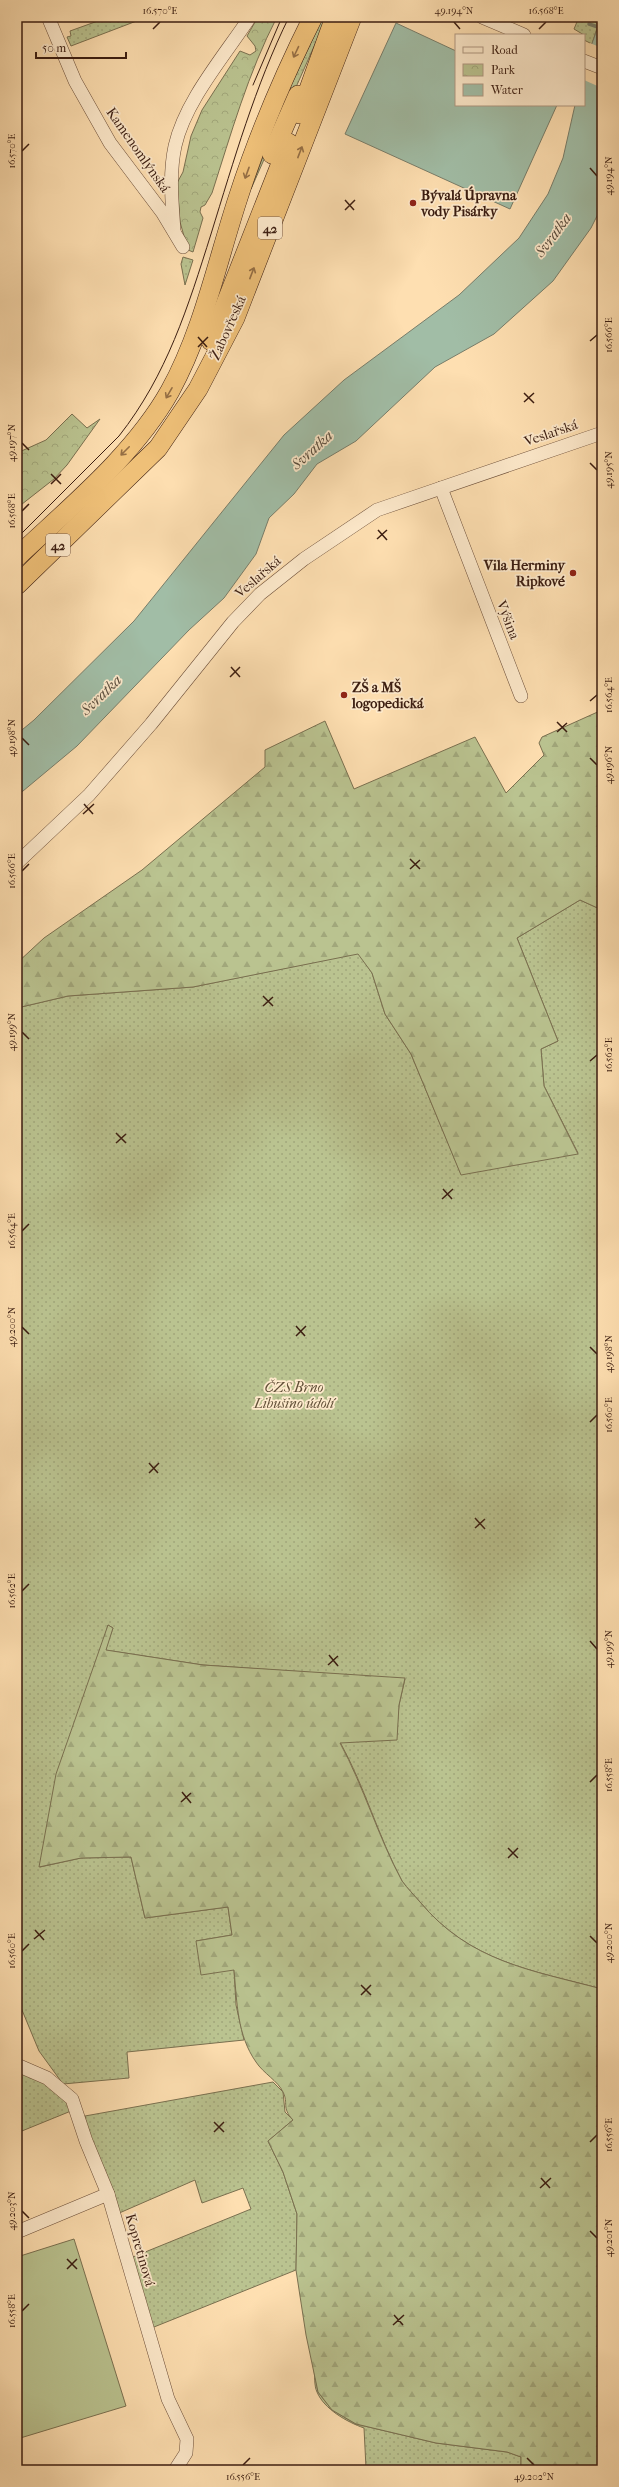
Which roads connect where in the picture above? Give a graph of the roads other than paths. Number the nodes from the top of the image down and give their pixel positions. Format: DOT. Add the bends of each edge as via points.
graph roads {
  1 [pos="48,17"];
  2 [pos="250,17"];
  3 [pos="313,17"];
  4 [pos="336,17"];
  5 [pos="352,17"];
  6 [pos="482,17"];
  7 [pos="522,34"];
  8 [pos="319,59"];
  9 [pos="585,61"];
  10 [pos="602,68"];
  11 [pos="175,234"];
  12 [pos="183,247"];
  13 [pos="198,328"];
  14 [pos="171,432"];
  15 [pos="602,433"];
  16 [pos="441,488"];
  17 [pos="17,557"];
  18 [pos="17,585"];
  19 [pos="521,696"];
  20 [pos="17,862"];
  21 [pos="17,2065"];
  22 [pos="108,2194"];
  23 [pos="17,2232"];
  24 [pos="175,2470"];
  1 -- 11 [label="street, Kamenomlýnská" via="74,81 110,143 162,212"];
  2 -- 11 [label="street" via="192,103 175,145 171,185"];
  3 -- 13 [label="highway, Žabovřeská / 42, one-way" via="283,80 238,196"];
  4 -- 8 [label="highway, 42"];
  14 -- 5 [label="highway, Žabovřeská / 42, one-way" via="216,358 235,318"];
  6 -- 7 [label="street"];
  8 -- 13 [label="highway, 42" via="300,90 211,309"];
  8 -- 14 [label="highway, 42" via="309,93 202,366"];
  9 -- 10 [label="street"];
  11 -- 12 [label="street"];
  13 -- 17 [label="highway, Žabovřeská / 42, one-way" via="170,391 151,422 67,510"];
  14 -- 18 [label="highway, Žabovřeská / 42" via="126,480"];
  15 -- 16 [label="street, Veslařská"];
  16 -- 19 [label="street, Výšina"];
  16 -- 20 [label="street, Veslařská" via="377,510 310,555 260,594 233,622 151,724 89,795"];
  21 -- 22 [label="street, Kopretinová" via="47,2078 72,2099"];
  22 -- 23 [label="street"];
  22 -- 24 [label="street, Kopretinová" via="168,2398 187,2439 186,2453"];
}
